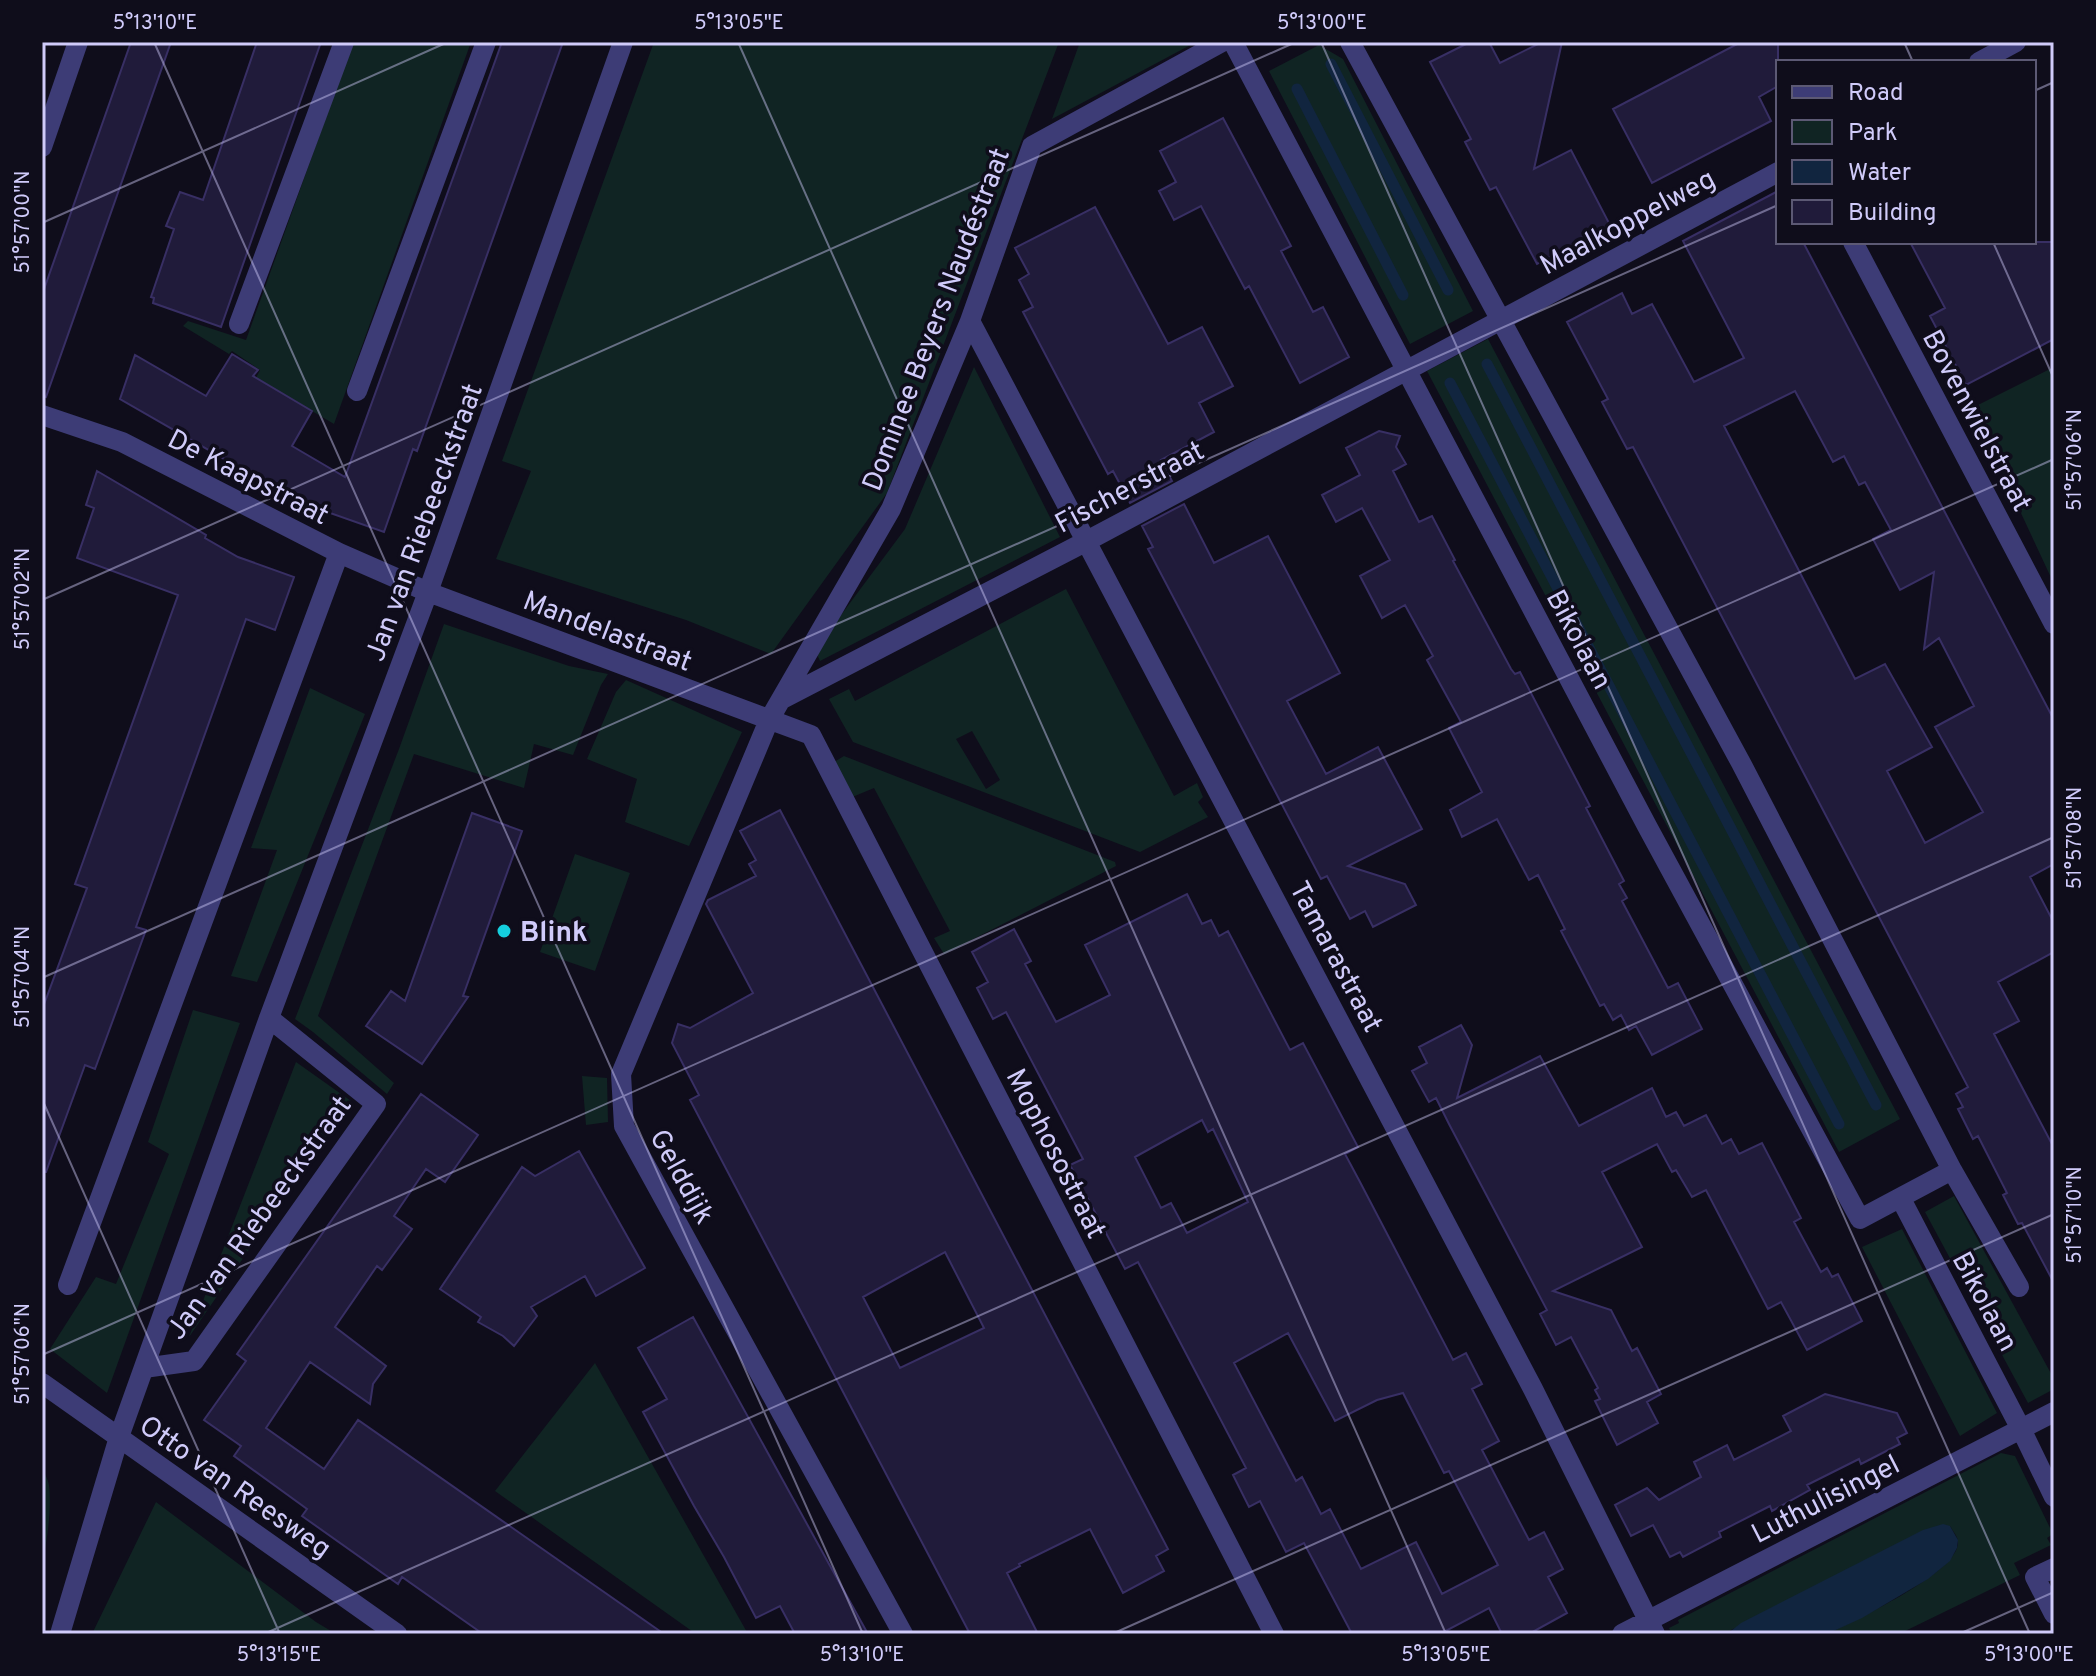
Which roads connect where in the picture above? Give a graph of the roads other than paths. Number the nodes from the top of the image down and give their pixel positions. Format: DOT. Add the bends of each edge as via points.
graph roads {
  1 [pos="78,42"];
  2 [pos="344,42"];
  3 [pos="486,42"];
  4 [pos="623,42"];
  5 [pos="1222,42"];
  6 [pos="1233,42"];
  7 [pos="1350,42"];
  8 [pos="2016,42"];
  9 [pos="1983,60"];
  10 [pos="42,147"];
  11 [pos="1776,173"];
  12 [pos="1854,244"];
  13 [pos="1502,320"];
  14 [pos="970,321"];
  15 [pos="239,324"];
  16 [pos="1406,371"];
  17 [pos="357,391"];
  18 [pos="42,415"];
  19 [pos="1085,542"];
  20 [pos="339,553"];
  21 [pos="428,592"];
  22 [pos="2054,624"];
  23 [pos="782,699"];
  24 [pos="769,720"];
  25 [pos="269,1018"];
  26 [pos="1952,1170"];
  27 [pos="1901,1199"];
  28 [pos="68,1285"];
  29 [pos="2019,1287"];
  30 [pos="144,1368"];
  31 [pos="42,1383"];
  32 [pos="2054,1412"];
  33 [pos="2021,1429"];
  34 [pos="119,1437"];
  35 [pos="2054,1497"];
  36 [pos="2054,1568"];
  37 [pos="2054,1614"];
  38 [pos="1652,1627"];
  39 [pos="60,1634"];
  40 [pos="397,1634"];
  41 [pos="903,1634"];
  42 [pos="1274,1634"];
  43 [pos="1622,1634"];
  1 -- 10 [label="street"];
  2 -- 15 [label="street"];
  3 -- 17 [label="street"];
  4 -- 21 [label="street, Jan van Riebeeckstraat"];
  5 -- 14 [label="street, Dominee Beyers Naudéstraat" via="1032,146"];
  6 -- 16 [label="street, Bikolaan"];
  7 -- 13 [label="street, Bikolaan"];
  8 -- 9 [label="street"];
  11 -- 13 [label="street, Maalkoppelweg"];
  12 -- 22 [label="street, Bovenwielstraat"];
  13 -- 16 [label="street, Fischerstraat"];
  13 -- 26 [label="street, Bikolaan"];
  14 -- 19 [label="street, Tamarastraat"];
  14 -- 23 [label="street, Dominee Beyers Naudéstraat" via="891,509"];
  16 -- 19 [label="street, Fischerstraat"];
  16 -- 27 [label="street, Bikolaan" via="1860,1219"];
  18 -- 20 [label="street, De Kaapstraat" via="122,442"];
  19 -- 23 [label="street, Fischerstraat"];
  19 -- 38 [label="street, Tamarastraat" via="1533,1389"];
  20 -- 21 [label="street, De Kaapstraat"];
  20 -- 28 [label="street"];
  21 -- 24 [label="street, Mandelastraat"];
  21 -- 25 [label="street, Jan van Riebeeckstraat"];
  23 -- 24 [label="street, Dominee Beyers Naudéstraat"];
  24 -- 41 [label="street, Gelddijk" via="621,1074 624,1126"];
  24 -- 42 [label="street, Mophosostraat" via="811,735"];
  25 -- 30 [label="street, Jan van Riebeeckstraat"];
  25 -- 30 [label="street, Jan van Riebeeckstraat" via="376,1104 194,1361"];
  26 -- 27 [label="street, Bikolaan"];
  26 -- 29 [label="street, Bikolaan"];
  27 -- 33 [label="street, Bikolaan"];
  30 -- 34 [label="street, Jan van Riebeeckstraat"];
  31 -- 34 [label="street, Otto van Reesweg"];
  32 -- 33 [label="street, Luthulisingel"];
  33 -- 35 [label="street, Bikolaan"];
  33 -- 38 [label="street, Luthulisingel"];
  34 -- 39 [label="street, Jan van Riebeeckstraat"];
  34 -- 40 [label="street, Otto van Reesweg"];
  36 -- 37 [label="street" via="2035,1577"];
  38 -- 43 [label="street, Luthulisingel"];
}
